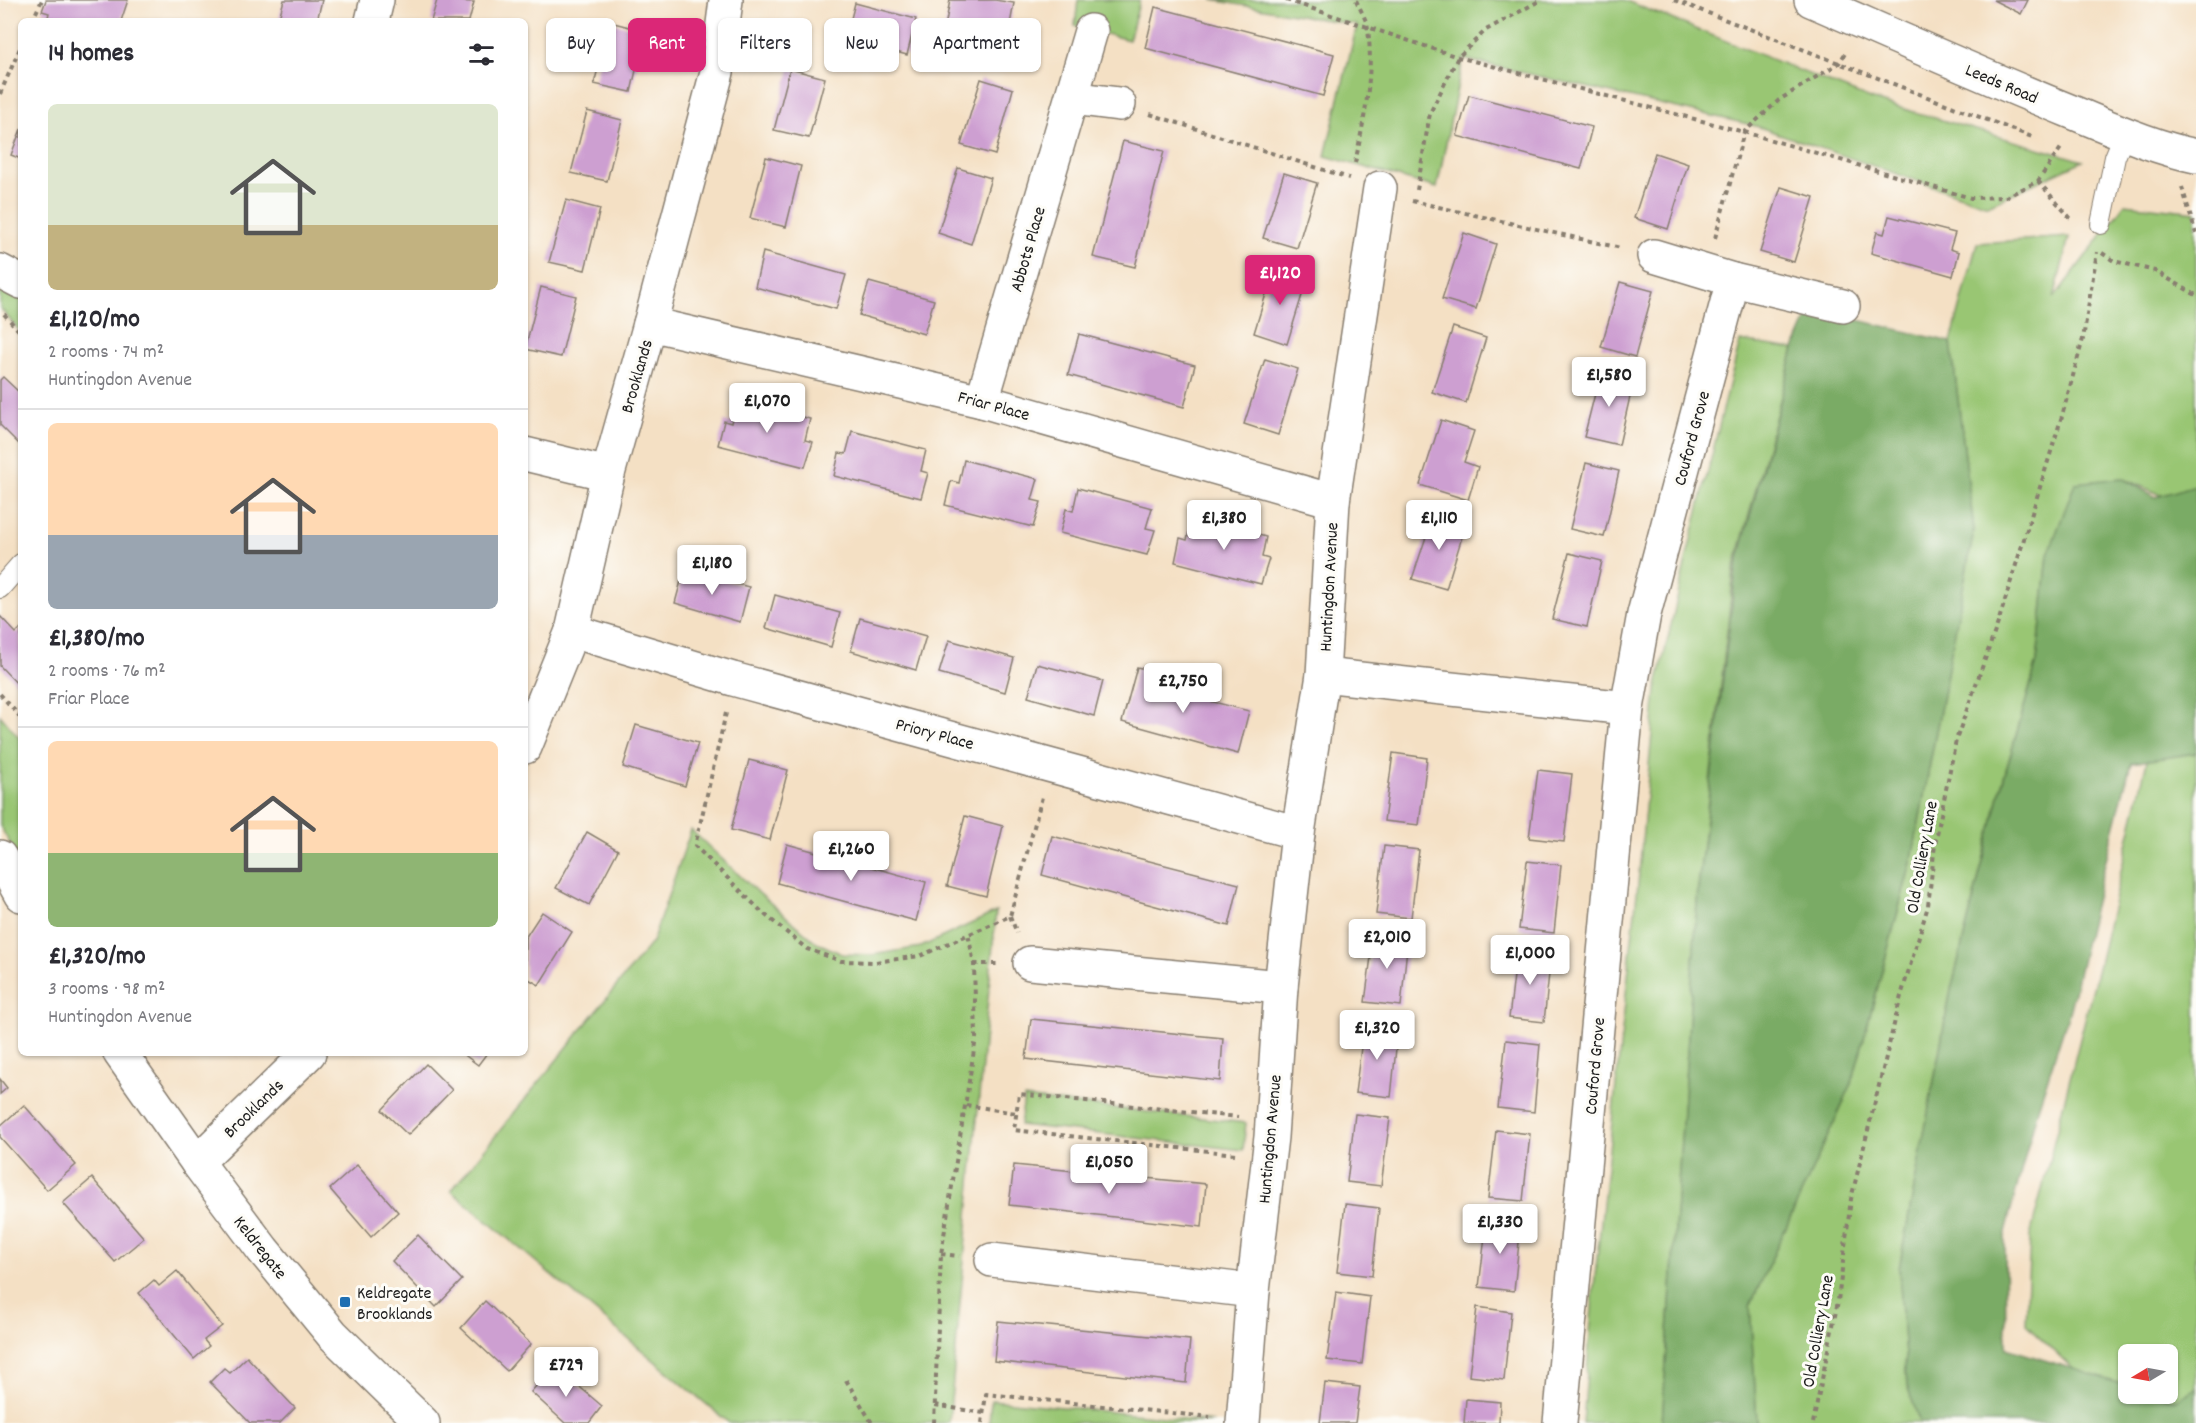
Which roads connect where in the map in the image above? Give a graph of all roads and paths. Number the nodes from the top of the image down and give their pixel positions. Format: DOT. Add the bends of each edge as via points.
graph roads {
  1 [pos="42,0"];
  2 [pos="377,0"];
  3 [pos="726,0"];
  4 [pos="1286,0"];
  5 [pos="1356,0"];
  6 [pos="1541,0"];
  7 [pos="1674,0"];
  8 [pos="1811,0"];
  9 [pos="33,18"];
  10 [pos="373,18"];
  11 [pos="1863,23"];
  12 [pos="1368,28"];
  13 [pos="1091,31"];
  14 [pos="18,53"];
  15 [pos="1458,57"];
  16 [pos="1839,63"];
  17 [pos="0,94"];
  18 [pos="1072,98"];
  19 [pos="1119,104"];
  20 [pos="1744,132"];
  21 [pos="2126,133"];
  22 [pos="2039,139"];
  23 [pos="2050,143"];
  24 [pos="2061,148"];
  25 [pos="2196,156"];
  26 [pos="2114,165"];
  27 [pos="1366,183"];
  28 [pos="2173,188"];
  29 [pos="1415,202"];
  30 [pos="2101,224"];
  31 [pos="2196,234"];
  32 [pos="1654,256"];
  33 [pos="0,271"];
  34 [pos="18,280"];
  35 [pos="1732,280"];
  36 [pos="1843,306"];
  37 [pos="0,308"];
  38 [pos="650,324"];
  39 [pos="18,329"];
  40 [pos="982,400"];
  41 [pos="528,455"];
  42 [pos="608,474"];
  43 [pos="1334,501"];
  44 [pos="18,567"];
  45 [pos="0,588"];
  46 [pos="572,631"];
  47 [pos="1323,675"];
  48 [pos="734,679"];
  49 [pos="0,694"];
  50 [pos="1627,708"];
  51 [pos="18,715"];
  52 [pos="528,740"];
  53 [pos="1051,765"];
  54 [pos="1298,833"];
  55 [pos="0,857"];
  56 [pos="18,890"];
  57 [pos="968,933"];
  58 [pos="1030,963"];
  59 [pos="1281,987"];
  60 [pos="122,1056"];
  61 [pos="306,1056"];
  62 [pos="966,1105"];
  63 [pos="1016,1113"];
  64 [pos="1272,1120"];
  65 [pos="1269,1157"];
  66 [pos="197,1162"];
  67 [pos="992,1260"];
  68 [pos="1253,1291"];
  69 [pos="846,1380"];
  70 [pos="935,1405"];
  71 [pos="983,1413"];
  72 [pos="1244,1422"];
  73 [pos="423,1423"];
  74 [pos="872,1423"];
  75 [pos="934,1423"];
  76 [pos="982,1423"];
  77 [pos="1560,1423"];
  78 [pos="1813,1423"];
  1 -- 9 [label="path"];
  2 -- 10 [label="street"];
  3 -- 38 [label="street, Brooklands" via="717,72"];
  4 -- 12 [label="path"];
  5 -- 12 [label="path"];
  6 -- 15 [label="path" via="1486,30"];
  7 -- 16 [label="path"];
  8 -- 11 [label="street, Leeds Road"];
  11 -- 16 [label="path"];
  11 -- 21 [label="street, Leeds Road"];
  12 -- 15 [label="path"];
  12 -- 27 [label="path" via="1369,73 1360,136"];
  13 -- 18 [label="street, Abbots Place"];
  14 -- 17 [label="path"];
  15 -- 20 [label="path"];
  15 -- 29 [label="path" via="1430,113"];
  16 -- 20 [label="path" via="1779,100"];
  16 -- 22 [label="path"];
  18 -- 19 [label="street"];
  18 -- 40 [label="street, Abbots Place"];
  20 -- 24 [label="path" via="1971,198 2006,197 2038,181"];
  20 -- 35 [label="path" via="1712,247"];
  21 -- 25 [label="street, Leeds Road"];
  21 -- 26 [label="lane"];
  23 -- 24 [label="path"];
  24 -- 26 [label="path"];
  26 -- 30 [label="lane"];
  27 -- 43 [label="street, Huntingdon Avenue"];
  28 -- 31 [label="path" via="2182,191"];
  30 -- 78 [label="path, Old Colliery Lane" via="2083,339 2062,416 1998,623 1956,740 1935,844 1928,906 1898,1007 1851,1199 1838,1301"];
  32 -- 35 [label="street"];
  33 -- 34 [label="street"];
  35 -- 36 [label="street"];
  35 -- 50 [label="street, Couford Grove" via="1644,614"];
  37 -- 39 [label="path"];
  38 -- 40 [label="street, Friar Place"];
  38 -- 42 [label="street, Brooklands"];
  40 -- 43 [label="street, Friar Place"];
  41 -- 42 [label="street"];
  42 -- 46 [label="street, Brooklands"];
  43 -- 47 [label="street, Huntingdon Avenue"];
  44 -- 45 [label="lane"];
  46 -- 48 [label="street, Priory Place"];
  46 -- 52 [label="street, Brooklands"];
  47 -- 50 [label="street"];
  47 -- 54 [label="street, Huntingdon Avenue"];
  48 -- 53 [label="street, Priory Place"];
  48 -- 57 [label="path" via="695,846 763,913 807,949 841,961 875,962 920,956"];
  49 -- 51 [label="path"];
  50 -- 77 [label="street, Couford Grove"];
  53 -- 54 [label="street, Priory Place"];
  53 -- 57 [label="path" via="1010,916"];
  54 -- 59 [label="street, Huntingdon Avenue"];
  55 -- 56 [label="street"];
  57 -- 62 [label="path" via="974,964 976,1038"];
  58 -- 59 [label="street"];
  59 -- 64 [label="street, Huntingdon Avenue"];
  60 -- 66 [label="street, Keldregate"];
  61 -- 66 [label="street, Brooklands"];
  62 -- 63 [label="path"];
  62 -- 70 [label="path" via="942,1254"];
  63 -- 64 [label="path" via="1019,1094"];
  63 -- 65 [label="path" via="1014,1130"];
  64 -- 65 [label="street, Huntingdon Avenue"];
  65 -- 68 [label="street, Huntingdon Avenue"];
  66 -- 73 [label="street, Keldregate" via="332,1335"];
  67 -- 68 [label="street"];
  68 -- 72 [label="street, Huntingdon Avenue"];
  69 -- 74 [label="path"];
  70 -- 71 [label="path"];
  70 -- 75 [label="path"];
  71 -- 72 [label="path" via="986,1394"];
  71 -- 76 [label="path"];
}
